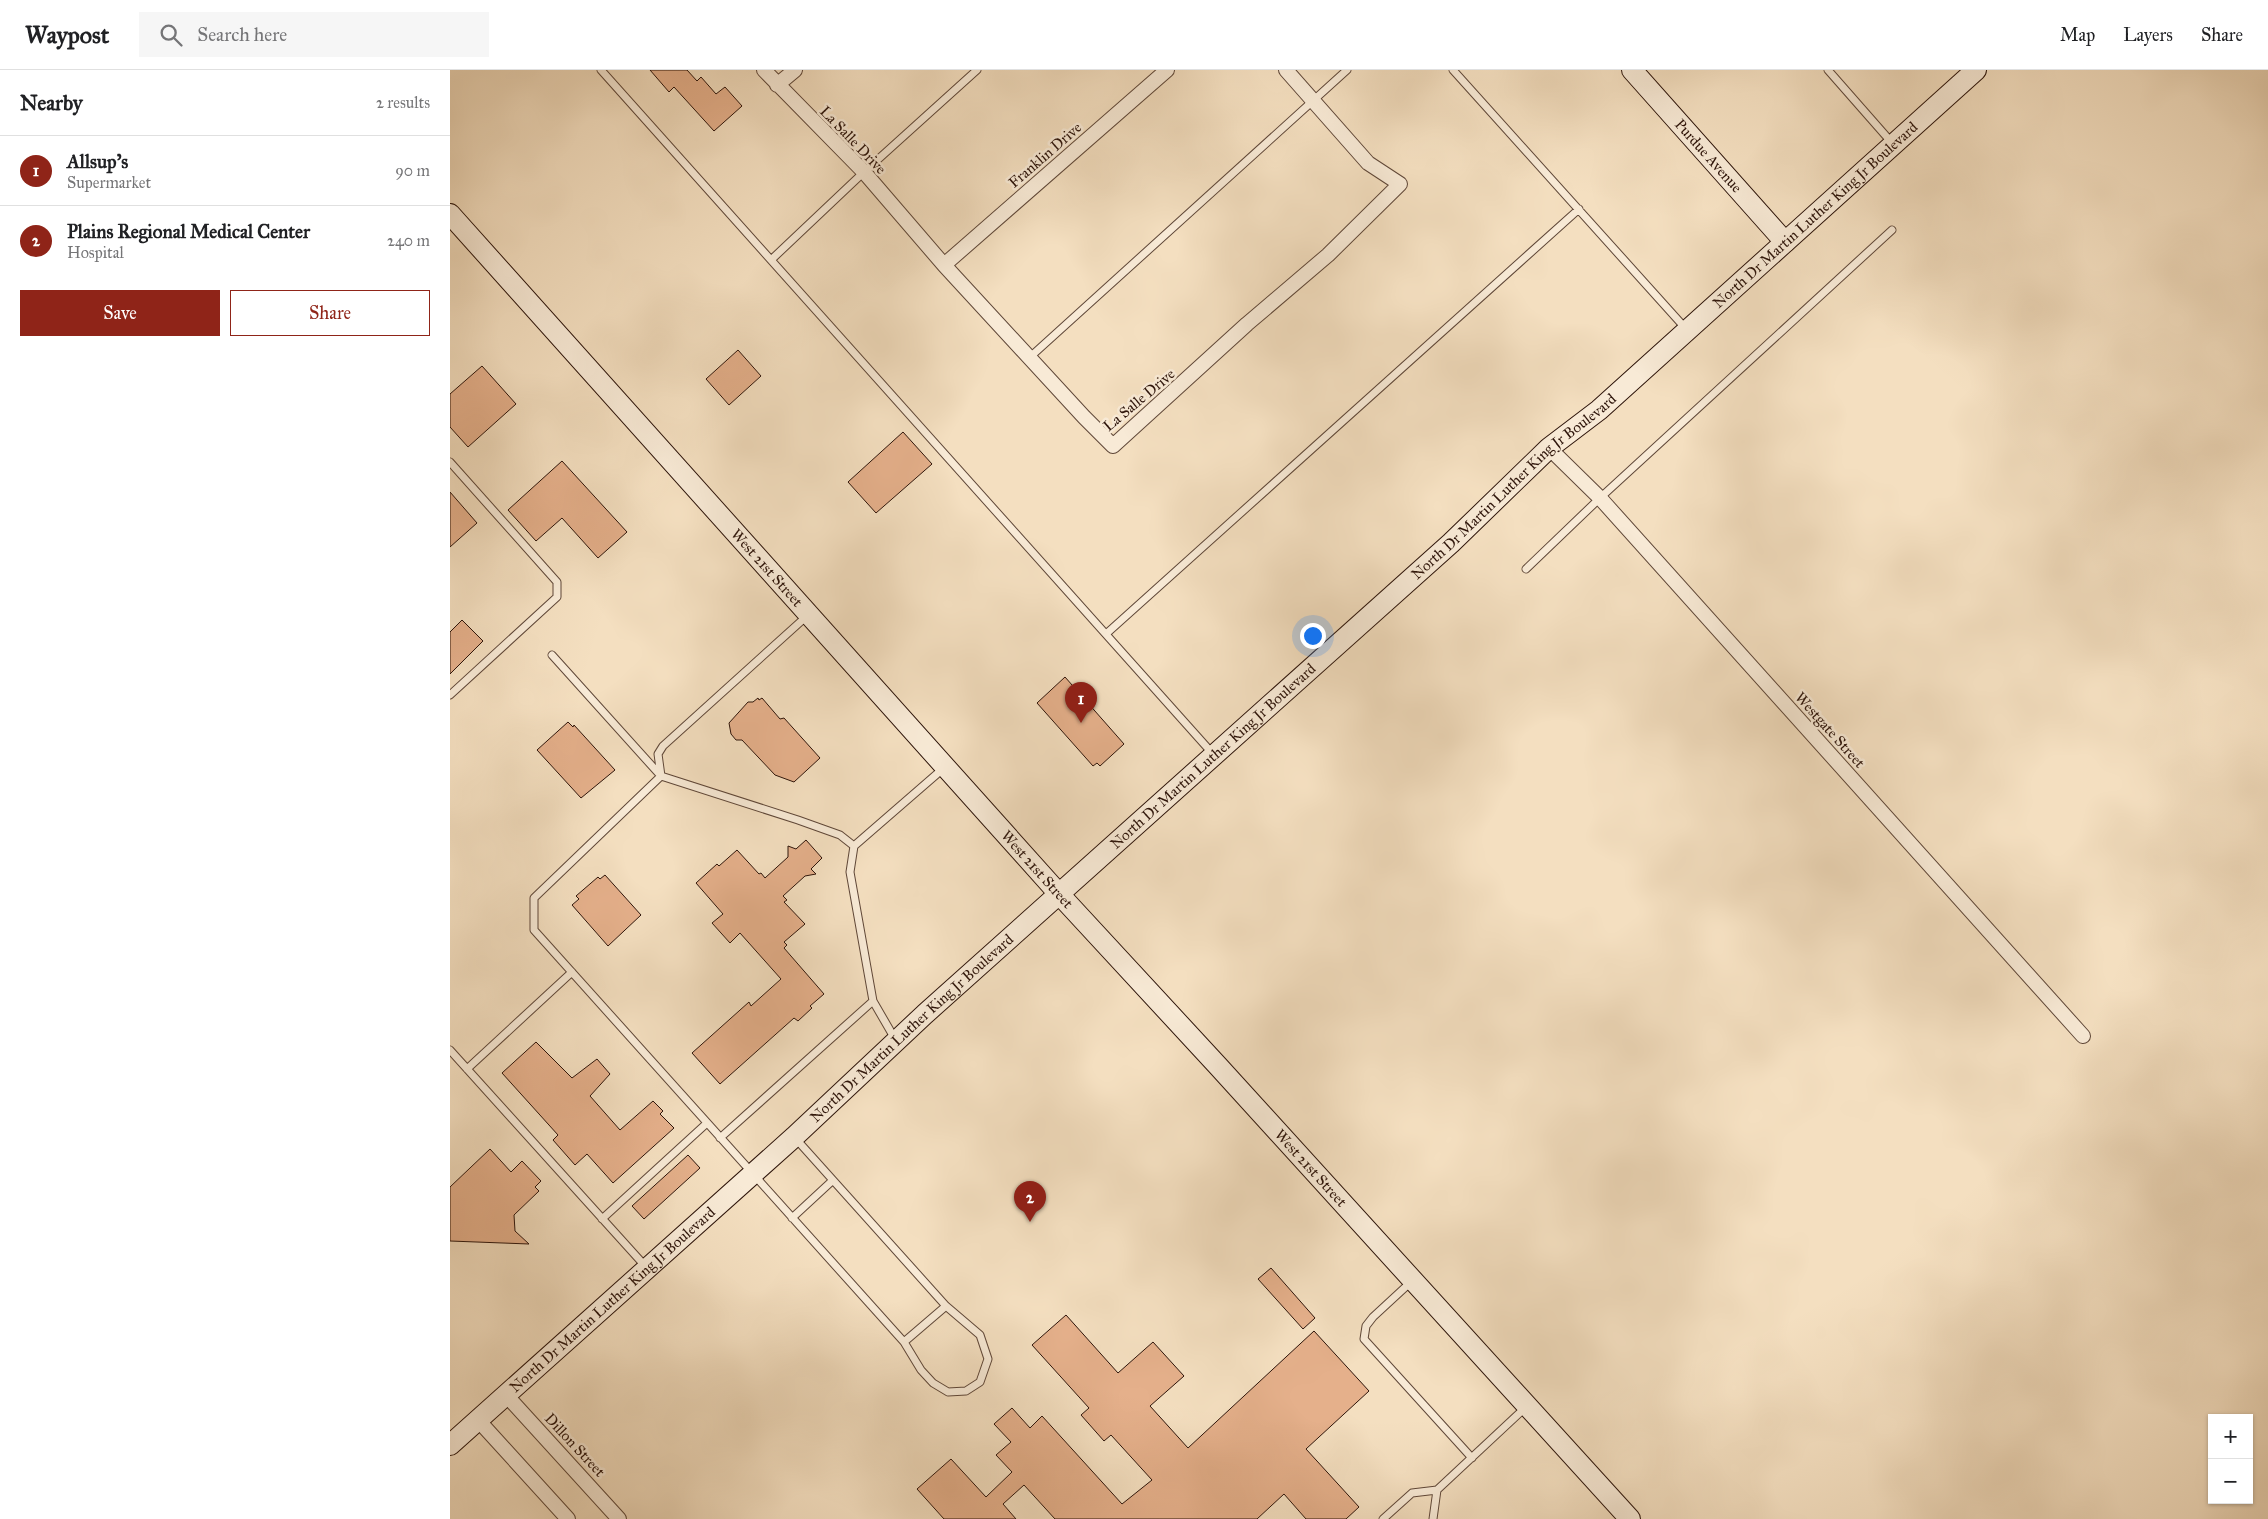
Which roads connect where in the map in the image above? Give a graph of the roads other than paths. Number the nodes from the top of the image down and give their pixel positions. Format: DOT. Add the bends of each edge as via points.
graph roads {
  1 [pos="601,70"];
  2 [pos="764,70"];
  3 [pos="795,70"];
  4 [pos="977,70"];
  5 [pos="1167,70"];
  6 [pos="1286,70"];
  7 [pos="1347,70"];
  8 [pos="1453,70"];
  9 [pos="1632,70"];
  10 [pos="1828,70"];
  11 [pos="1976,70"];
  12 [pos="777,85"];
  13 [pos="1313,101"];
  14 [pos="1894,144"];
  15 [pos="864,172"];
  16 [pos="1579,210"];
  17 [pos="450,214"];
  18 [pos="1892,230"];
  19 [pos="1786,242"];
  20 [pos="771,260"];
  21 [pos="944,265"];
  22 [pos="1687,330"];
  23 [pos="1029,358"];
  24 [pos="1550,448"];
  25 [pos="450,462"];
  26 [pos="1600,498"];
  27 [pos="1526,569"];
  28 [pos="809,614"];
  29 [pos="1106,634"];
  30 [pos="552,655"];
  31 [pos="450,695"];
  32 [pos="1215,756"];
  33 [pos="945,767"];
  34 [pos="661,776"];
  35 [pos="854,846"];
  36 [pos="1060,895"];
  37 [pos="572,972"];
  38 [pos="873,1001"];
  39 [pos="2083,1036"];
  40 [pos="896,1041"];
  41 [pos="450,1050"];
  42 [pos="467,1069"];
  43 [pos="707,1123"];
  44 [pos="794,1137"];
  45 [pos="720,1138"];
  46 [pos="752,1174"];
  47 [pos="832,1181"];
  48 [pos="792,1218"];
  49 [pos="602,1219"];
  50 [pos="647,1268"];
  51 [pos="1413,1280"];
  52 [pos="946,1306"];
  53 [pos="904,1342"];
  54 [pos="506,1395"];
  55 [pos="1527,1406"];
  56 [pos="478,1420"];
  57 [pos="450,1445"];
  58 [pos="1472,1458"];
  59 [pos="1437,1490"];
  60 [pos="618,1518"];
  61 [pos="568,1519"];
  62 [pos="1383,1519"];
  63 [pos="1433,1519"];
  64 [pos="1630,1519"];
  1 -- 20 [label="lane"];
  2 -- 12 [label="street, La Salle Drive"];
  3 -- 12 [label="street"];
  4 -- 15 [label="lane"];
  5 -- 21 [label="street, Franklin Drive"];
  6 -- 13 [label="street, La Salle Drive"];
  7 -- 13 [label="lane"];
  8 -- 16 [label="lane"];
  9 -- 19 [label="street, Purdue Avenue"];
  10 -- 14 [label="lane"];
  11 -- 14 [label="street, North Dr Martin Luther King Jr Boulevard"];
  12 -- 15 [label="street, La Salle Drive"];
  13 -- 23 [label="lane"];
  13 -- 23 [label="street, La Salle Drive" via="1368,163 1400,184 1328,255 1113,446"];
  14 -- 19 [label="street, North Dr Martin Luther King Jr Boulevard"];
  15 -- 20 [label="lane"];
  15 -- 21 [label="street, La Salle Drive"];
  16 -- 22 [label="lane"];
  16 -- 29 [label="lane"];
  17 -- 28 [label="street, West 21st Street"];
  18 -- 26 [label="lane"];
  19 -- 22 [label="street, North Dr Martin Luther King Jr Boulevard"];
  20 -- 29 [label="lane"];
  21 -- 23 [label="street, La Salle Drive"];
  22 -- 24 [label="street, North Dr Martin Luther King Jr Boulevard" via="1599,410"];
  24 -- 26 [label="street, Westgate Street"];
  24 -- 32 [label="street, North Dr Martin Luther King Jr Boulevard" via="1451,543"];
  25 -- 31 [label="lane" via="557,582 557,597"];
  26 -- 27 [label="lane"];
  26 -- 39 [label="street, Westgate Street"];
  28 -- 33 [label="street, West 21st Street"];
  28 -- 34 [label="lane" via="663,746 658,754"];
  29 -- 32 [label="lane"];
  30 -- 34 [label="lane"];
  32 -- 36 [label="street, North Dr Martin Luther King Jr Boulevard"];
  33 -- 35 [label="lane"];
  33 -- 36 [label="street, West 21st Street"];
  34 -- 35 [label="lane" via="840,835"];
  34 -- 37 [label="lane" via="534,898 534,930"];
  35 -- 38 [label="lane" via="850,872"];
  36 -- 40 [label="street, North Dr Martin Luther King Jr Boulevard"];
  36 -- 51 [label="street, West 21st Street"];
  37 -- 42 [label="lane"];
  37 -- 43 [label="lane"];
  38 -- 40 [label="lane"];
  38 -- 45 [label="lane"];
  40 -- 44 [label="street, North Dr Martin Luther King Jr Boulevard"];
  41 -- 42 [label="lane"];
  42 -- 49 [label="lane"];
  43 -- 45 [label="lane"];
  43 -- 49 [label="lane"];
  44 -- 46 [label="street, North Dr Martin Luther King Jr Boulevard"];
  44 -- 47 [label="lane"];
  45 -- 46 [label="lane"];
  46 -- 48 [label="lane"];
  46 -- 50 [label="street, North Dr Martin Luther King Jr Boulevard"];
  47 -- 48 [label="lane"];
  47 -- 52 [label="lane"];
  48 -- 53 [label="lane"];
  49 -- 50 [label="lane"];
  50 -- 54 [label="street, North Dr Martin Luther King Jr Boulevard"];
  51 -- 55 [label="street, West 21st Street"];
  51 -- 58 [label="lane" via="1366,1326 1364,1339"];
  52 -- 53 [label="lane"];
  52 -- 53 [label="lane" via="980,1335 988,1359 980,1382 966,1390 948,1392 933,1383"];
  54 -- 56 [label="street, North Dr Martin Luther King Jr Boulevard"];
  54 -- 60 [label="street, Dillon Street"];
  55 -- 58 [label="lane"];
  55 -- 64 [label="street, West 21st Street"];
  56 -- 57 [label="street, North Dr Martin Luther King Jr Boulevard"];
  56 -- 61 [label="street"];
  58 -- 59 [label="lane"];
  59 -- 62 [label="lane" via="1412,1493"];
  59 -- 63 [label="lane"];
}
